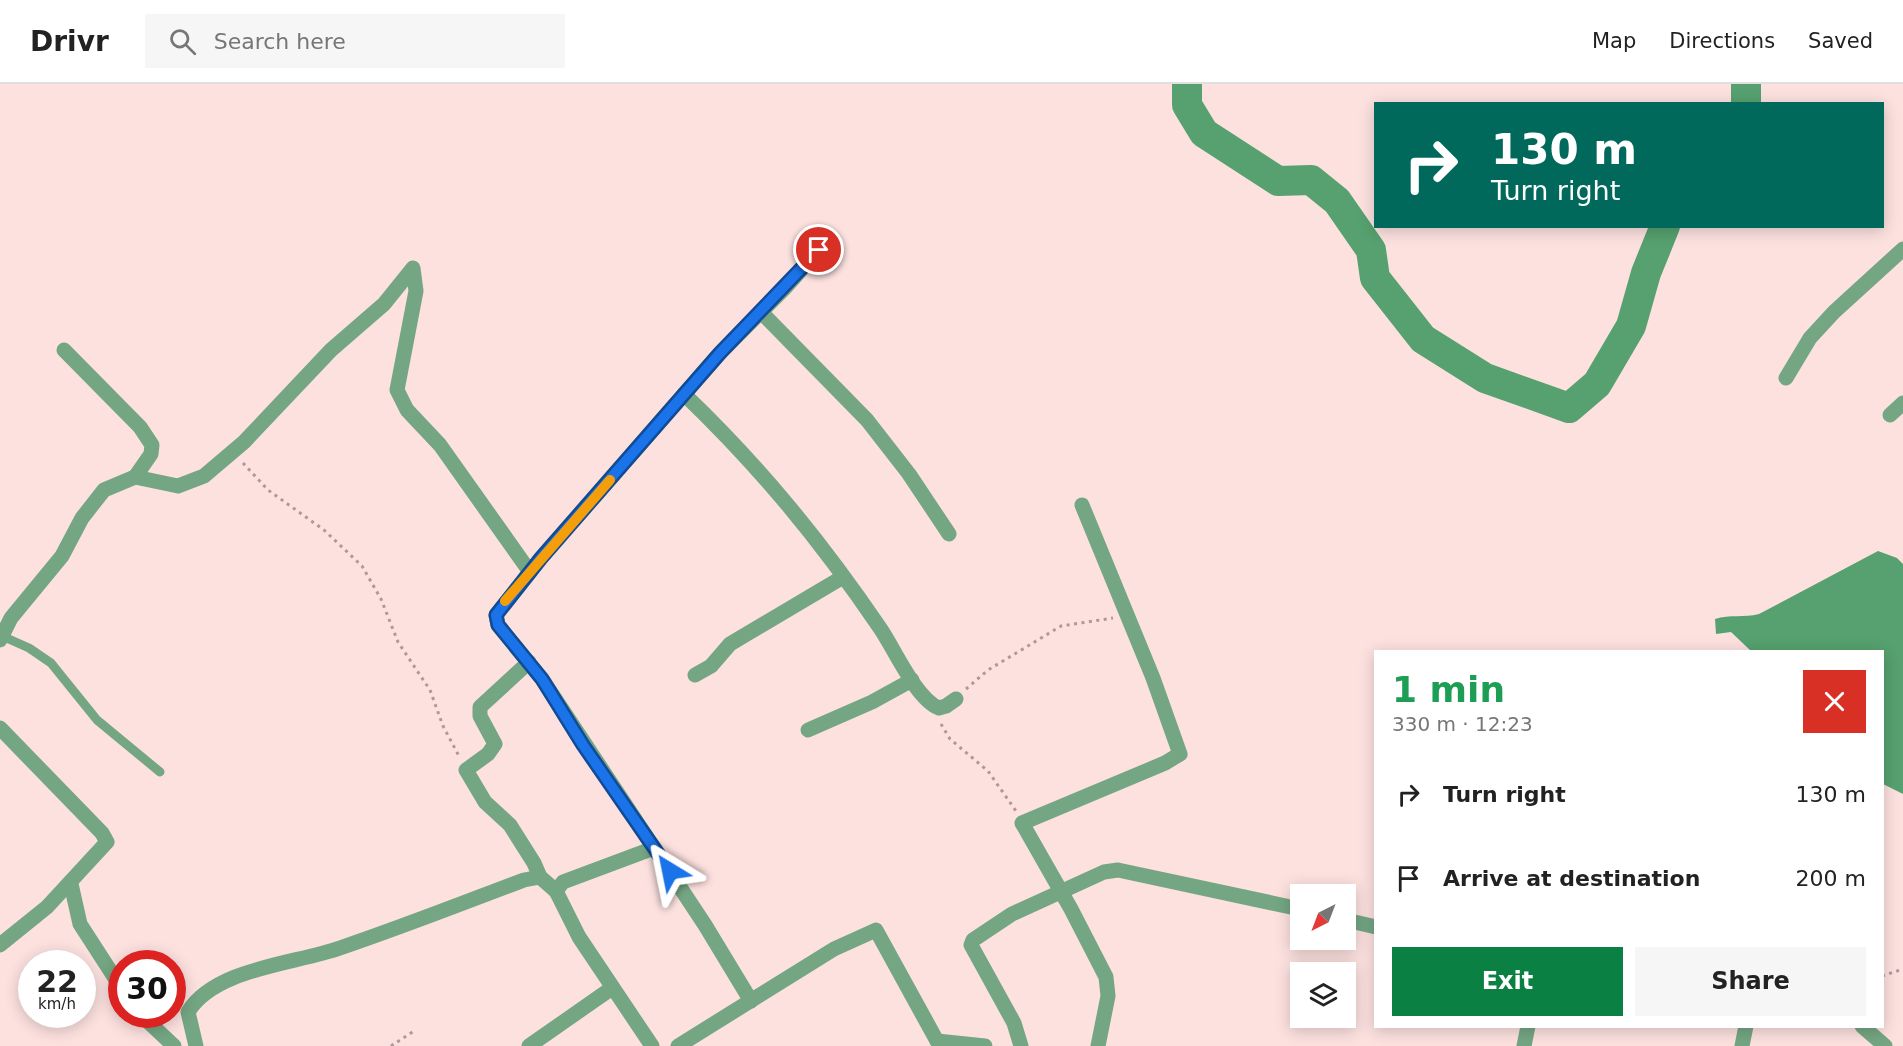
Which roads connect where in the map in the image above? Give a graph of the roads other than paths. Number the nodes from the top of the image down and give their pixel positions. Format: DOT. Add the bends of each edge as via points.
graph roads {
  1 [pos="1903,249"];
  2 [pos="819,250"];
  3 [pos="761,312"];
  4 [pos="64,350"];
  5 [pos="1786,378"];
  6 [pos="684,394"];
  7 [pos="1903,403"];
  8 [pos="1890,415"];
  9 [pos="135,477"];
  10 [pos="1082,505"];
  11 [pos="949,534"];
  12 [pos="530,572"];
  13 [pos="843,577"];
  14 [pos="1,638"];
  15 [pos="529,662"];
  16 [pos="695,675"];
  17 [pos="912,680"];
  18 [pos="956,699"];
  19 [pos="0,728"];
  20 [pos="808,730"];
  21 [pos="160,772"];
  22 [pos="654,848"];
  23 [pos="540,877"];
  24 [pos="70,884"];
  25 [pos="556,891"];
  26 [pos="1062,893"];
  27 [pos="1290,907"];
  28 [pos="1356,922"];
  29 [pos="1374,927"];
  30 [pos="0,945"];
  31 [pos="108,966"];
  32 [pos="612,988"];
  33 [pos="751,1002"];
  34 [pos="155,1028"];
  35 [pos="1528,1028"];
  36 [pos="1746,1028"];
  37 [pos="1864,1028"];
  38 [pos="935,1043"];
  39 [pos="174,1046"];
  40 [pos="196,1046"];
  41 [pos="529,1046"];
  42 [pos="652,1046"];
  43 [pos="678,1046"];
  44 [pos="985,1046"];
  45 [pos="1021,1046"];
  46 [pos="1098,1046"];
  47 [pos="1524,1046"];
  48 [pos="1742,1046"];
  49 [pos="1885,1046"];
  1 -- 5 [label="street" via="1810,338"];
  2 -- 3 [label="street"];
  3 -- 6 [label="street"];
  3 -- 11 [label="street" via="867,420"];
  4 -- 9 [label="street" via="149,440 151,454"];
  6 -- 12 [label="street"];
  6 -- 13 [label="street" via="775,487"];
  7 -- 8 [label="street"];
  9 -- 12 [label="street" via="172,485 187,484 204,476 237,448 331,350 384,304 414,268 416,291 397,390 407,410 440,445"];
  9 -- 14 [label="street" via="104,489 92,503 62,556 11,618"];
  10 -- 26 [label="street" via="1180,754 1022,823"];
  12 -- 15 [label="street" via="499,609 496,620"];
  13 -- 16 [label="street" via="730,644 711,666"];
  13 -- 17 [label="street"];
  14 -- 21 [label="lane" via="29,648 51,663 97,720"];
  15 -- 22 [label="street"];
  15 -- 23 [label="street" via="480,707 480,716 495,744 466,770 485,802 510,825"];
  17 -- 18 [label="street" via="935,706 943,708"];
  17 -- 20 [label="street"];
  19 -- 24 [label="street" via="106,839 104,848"];
  22 -- 25 [label="street" via="569,880"];
  22 -- 33 [label="street"];
  23 -- 25 [label="street"];
  23 -- 40 [label="street" via="341,948 278,964 218,986 196,999 188,1012"];
  24 -- 30 [label="street" via="29,924"];
  24 -- 31 [label="street" via="81,924"];
  25 -- 32 [label="street" via="579,938"];
  26 -- 27 [label="street" via="1104,872 1118,870"];
  26 -- 45 [label="street" via="1012,914 971,945 1014,1023"];
  26 -- 46 [label="street" via="1108,985"];
  28 -- 29 [label="street"];
  32 -- 41 [label="street"];
  32 -- 42 [label="street"];
  33 -- 38 [label="street" via="834,949 876,930"];
  33 -- 43 [label="street"];
  34 -- 39 [label="street"];
  35 -- 47 [label="street"];
  36 -- 48 [label="street"];
  37 -- 49 [label="street"];
  38 -- 44 [label="street"];
}
